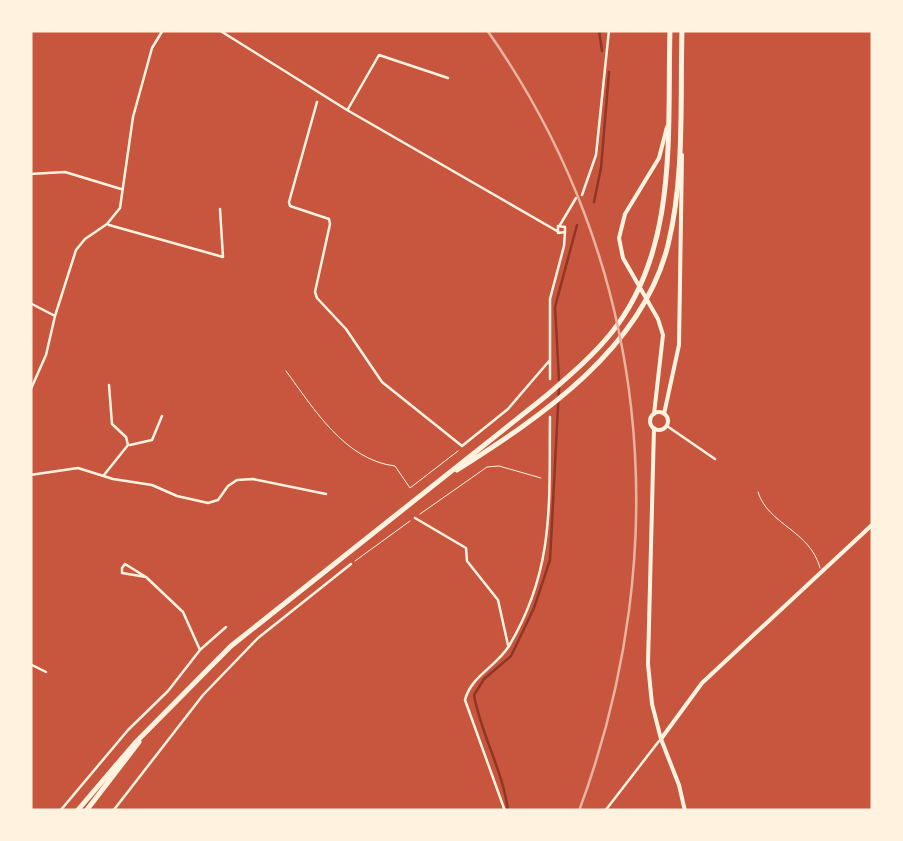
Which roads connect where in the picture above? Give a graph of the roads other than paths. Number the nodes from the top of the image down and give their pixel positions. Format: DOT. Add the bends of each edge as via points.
graph roads {
  1 [pos="163,30"];
  2 [pos="218,30"];
  3 [pos="609,30"];
  4 [pos="670,30"];
  5 [pos="682,30"];
  6 [pos="448,78"];
  7 [pos="317,102"];
  8 [pos="348,110"];
  9 [pos="680,112"];
  10 [pos="668,122"];
  11 [pos="30,174"];
  12 [pos="124,190"];
  13 [pos="582,194"];
  14 [pos="576,198"];
  15 [pos="220,210"];
  16 [pos="108,224"];
  17 [pos="560,230"];
  18 [pos="30,304"];
  19 [pos="54,316"];
  20 [pos="550,360"];
  21 [pos="550,379"];
  22 [pos="109,384"];
  23 [pos="30,391"];
  24 [pos="654,414"];
  25 [pos="664,414"];
  26 [pos="162,416"];
  27 [pos="550,417"];
  28 [pos="664,427"];
  29 [pos="654,428"];
  30 [pos="656,442"];
  31 [pos="128,445"];
  32 [pos="715,459"];
  33 [pos="30,476"];
  34 [pos="102,476"];
  35 [pos="442,480"];
  36 [pos="758,492"];
  37 [pos="326,494"];
  38 [pos="415,518"];
  39 [pos="873,524"];
  40 [pos="350,564"];
  41 [pos="822,573"];
  42 [pos="146,577"];
  43 [pos="226,627"];
  44 [pos="508,647"];
  45 [pos="200,650"];
  46 [pos="30,664"];
  47 [pos="46,672"];
  48 [pos="145,734"];
  49 [pos="661,739"];
  50 [pos="60,811"];
  51 [pos="78,811"];
  52 [pos="86,811"];
  53 [pos="113,811"];
  54 [pos="505,811"];
  55 [pos="605,811"];
  56 [pos="685,811"];
  1 -- 12 [label="street" via="133,117"];
  2 -- 8 [label="street"];
  3 -- 13 [label="street" via="596,155"];
  4 -- 10 [label="main road"];
  5 -- 9 [label="main road"];
  6 -- 8 [label="street" via="380,55"];
  7 -- 20 [label="street" via="288,202 330,224 314,292 382,382 464,445 508,410"];
  8 -- 17 [label="street"];
  9 -- 25 [label="main road" via="679,345"];
  9 -- 35 [label="main road" via="670,233 627,330 546,408"];
  10 -- 24 [label="main road" via="659,158 624,214 619,238 662,328"];
  10 -- 35 [label="main road" via="660,221 624,316 562,382"];
  11 -- 12 [label="street" via="65,172"];
  12 -- 16 [label="street"];
  14 -- 17 [label="street"];
  15 -- 16 [label="street" via="224,257"];
  16 -- 19 [label="street" via="76,250"];
  17 -- 20 [label="street"];
  18 -- 19 [label="street"];
  19 -- 23 [label="street"];
  20 -- 21 [label="street"];
  22 -- 31 [label="street" via="112,424"];
  24 -- 25 [label="main road"];
  24 -- 29 [label="main road"];
  25 -- 28 [label="main road"];
  26 -- 31 [label="street" via="152,440"];
  27 -- 44 [label="street" via="543,566"];
  28 -- 29 [label="main road"];
  28 -- 30 [label="main road"];
  28 -- 32 [label="street"];
  29 -- 30 [label="main road"];
  30 -- 49 [label="main road" via="648,664"];
  31 -- 34 [label="street"];
  33 -- 34 [label="street" via="78,468"];
  34 -- 37 [label="street" via="208,503 237,480 253,478"];
  35 -- 48 [label="main road" via="254,627"];
  36 -- 41 [label="lane" via="770,512 806,541"];
  38 -- 44 [label="street" via="466,548 467,561 498,600"];
  39 -- 41 [label="main road"];
  40 -- 53 [label="street" via="258,638 203,695"];
  41 -- 49 [label="main road" via="702,683"];
  42 -- 45 [label="street" via="182,612"];
  43 -- 45 [label="street"];
  44 -- 54 [label="street" via="465,700"];
  45 -- 50 [label="street"];
  46 -- 47 [label="street"];
  48 -- 51 [label="main road"];
  48 -- 52 [label="main road"];
  49 -- 55 [label="street"];
  49 -- 56 [label="main road"];
}
